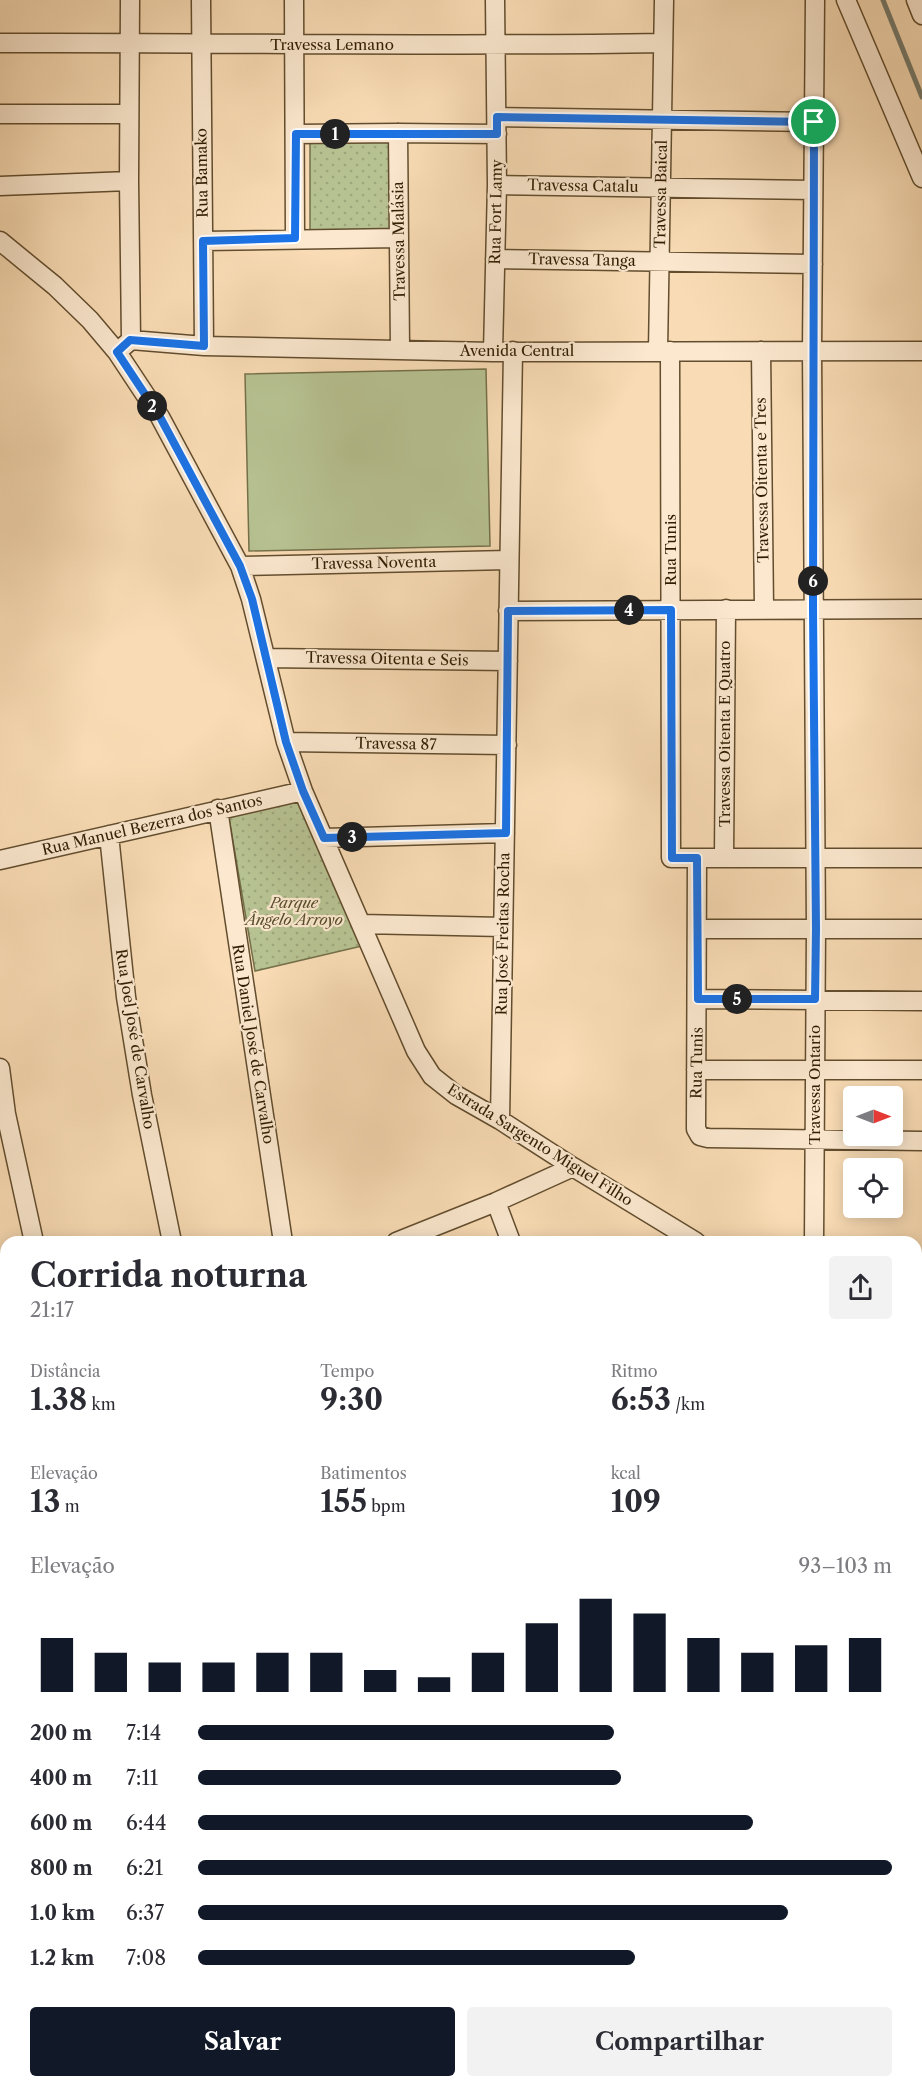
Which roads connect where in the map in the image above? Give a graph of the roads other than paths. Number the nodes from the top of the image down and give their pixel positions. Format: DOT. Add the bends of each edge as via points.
graph roads {
  1 [pos="130,0"];
  2 [pos="201,0"];
  3 [pos="294,0"];
  4 [pos="495,0"];
  5 [pos="664,0"];
  6 [pos="815,0"];
  7 [pos="846,0"];
  8 [pos="0,43"];
  9 [pos="130,43"];
  10 [pos="200,43"];
  11 [pos="663,43"];
  12 [pos="294,45"];
  13 [pos="495,46"];
  14 [pos="0,114"];
  15 [pos="129,114"];
  16 [pos="662,119"];
  17 [pos="814,122"];
  18 [pos="497,125"];
  19 [pos="398,133"];
  20 [pos="296,134"];
  21 [pos="922,178"];
  22 [pos="129,181"];
  23 [pos="497,184"];
  24 [pos="0,186"];
  25 [pos="661,188"];
  26 [pos="813,190"];
  27 [pos="295,238"];
  28 [pos="399,238"];
  29 [pos="0,241"];
  30 [pos="203,241"];
  31 [pos="495,259"];
  32 [pos="659,261"];
  33 [pos="813,264"];
  34 [pos="124,346"];
  35 [pos="204,346"];
  36 [pos="400,349"];
  37 [pos="513,351"];
  38 [pos="664,351"];
  39 [pos="761,351"];
  40 [pos="812,351"];
  41 [pos="922,351"];
  42 [pos="493,352"];
  43 [pos="508,560"];
  44 [pos="240,566"];
  45 [pos="726,609"];
  46 [pos="764,609"];
  47 [pos="813,609"];
  48 [pos="922,609"];
  49 [pos="671,610"];
  50 [pos="508,611"];
  51 [pos="266,658"];
  52 [pos="508,661"];
  53 [pos="286,742"];
  54 [pos="507,745"];
  55 [pos="303,791"];
  56 [pos="218,809"];
  57 [pos="506,833"];
  58 [pos="109,835"];
  59 [pos="324,838"];
  60 [pos="697,858"];
  61 [pos="724,858"];
  62 [pos="814,858"];
  63 [pos="922,858"];
  64 [pos="0,860"];
  65 [pos="361,924"];
  66 [pos="503,927"];
  67 [pos="697,929"];
  68 [pos="816,929"];
  69 [pos="922,929"];
  70 [pos="698,999"];
  71 [pos="815,999"];
  72 [pos="922,1001"];
  73 [pos="0,1068"];
  74 [pos="696,1070"];
  75 [pos="814,1070"];
  76 [pos="922,1070"];
  77 [pos="500,1120"];
  78 [pos="814,1139"];
  79 [pos="922,1141"];
  80 [pos="573,1167"];
  81 [pos="496,1202"];
  82 [pos="33,1236"];
  83 [pos="171,1236"];
  84 [pos="282,1236"];
  85 [pos="411,1236"];
  86 [pos="509,1236"];
  87 [pos="684,1236"];
  88 [pos="813,1236"];
  1 -- 9 [label="street"];
  2 -- 10 [label="street, Rua Bamako"];
  3 -- 12 [label="street"];
  4 -- 13 [label="street, Rua Fort Lamy"];
  5 -- 11 [label="street, Travessa Baical"];
  6 -- 17 [label="street, Travessa Ontario"];
  7 -- 21 [label="street"];
  8 -- 9 [label="street, Travessa Lemano"];
  9 -- 10 [label="street, Travessa Lemano"];
  9 -- 15 [label="street"];
  10 -- 12 [label="street, Travessa Lemano"];
  10 -- 30 [label="street, Rua Bamako"];
  11 -- 13 [label="street, Travessa Lemano"];
  11 -- 16 [label="street, Travessa Baical"];
  12 -- 13 [label="street, Travessa Lemano"];
  12 -- 20 [label="street"];
  13 -- 18 [label="street, Rua Fort Lamy"];
  14 -- 15 [label="street"];
  15 -- 22 [label="street"];
  16 -- 17 [label="street"];
  16 -- 18 [label="street"];
  16 -- 25 [label="street, Travessa Baical"];
  17 -- 26 [label="street, Travessa Ontario"];
  18 -- 19 [label="street"];
  18 -- 23 [label="street, Rua Fort Lamy"];
  19 -- 20 [label="street"];
  19 -- 28 [label="street, Travessa Malásia"];
  20 -- 27 [label="street"];
  22 -- 24 [label="street"];
  22 -- 34 [label="street"];
  23 -- 25 [label="street, Travessa Catalu"];
  23 -- 31 [label="street, Rua Fort Lamy"];
  25 -- 26 [label="street, Travessa Catalu"];
  25 -- 32 [label="street, Travessa Baical"];
  26 -- 33 [label="street, Travessa Ontario"];
  27 -- 28 [label="street"];
  27 -- 30 [label="street"];
  28 -- 36 [label="street, Travessa Malásia"];
  29 -- 34 [label="street, Estrada Sargento Miguel Filho"];
  30 -- 35 [label="street, Rua Bamako"];
  31 -- 32 [label="street, Travessa Tanga"];
  31 -- 42 [label="street, Rua Fort Lamy"];
  32 -- 33 [label="street, Travessa Tanga"];
  32 -- 38 [label="street, Travessa Baical"];
  33 -- 40 [label="street, Travessa Ontario"];
  34 -- 35 [label="street, Avenida Central"];
  34 -- 44 [label="street, Estrada Sargento Miguel Filho"];
  35 -- 36 [label="street, Avenida Central"];
  36 -- 42 [label="street, Avenida Central"];
  37 -- 38 [label="street, Avenida Central"];
  37 -- 42 [label="street, Avenida Central"];
  37 -- 43 [label="street, Rua José Freitas Rocha"];
  38 -- 39 [label="street, Avenida Central"];
  38 -- 49 [label="street, Rua Tunis"];
  39 -- 40 [label="street, Avenida Central"];
  39 -- 46 [label="street, Travessa Oitenta e Tres"];
  40 -- 41 [label="street, Avenida Central"];
  40 -- 47 [label="street, Travessa Ontario"];
  43 -- 44 [label="street, Travessa Noventa"];
  43 -- 50 [label="street, Rua José Freitas Rocha"];
  44 -- 51 [label="street, Estrada Sargento Miguel Filho"];
  45 -- 46 [label="street"];
  45 -- 49 [label="street"];
  45 -- 61 [label="street, Travessa Oitenta E Quatro"];
  46 -- 47 [label="street"];
  47 -- 48 [label="street"];
  47 -- 62 [label="street, Travessa Ontario"];
  49 -- 50 [label="street"];
  49 -- 60 [label="street, Rua Tunis" via="672,858"];
  50 -- 52 [label="street, Rua José Freitas Rocha"];
  51 -- 52 [label="street, Travessa Oitenta e Seis"];
  51 -- 53 [label="street, Estrada Sargento Miguel Filho"];
  52 -- 54 [label="street, Rua José Freitas Rocha"];
  53 -- 54 [label="street, Travessa 87"];
  53 -- 55 [label="street, Estrada Sargento Miguel Filho"];
  54 -- 57 [label="street, Rua José Freitas Rocha"];
  55 -- 56 [label="street, Rua Manuel Bezerra dos Santos"];
  55 -- 59 [label="street, Estrada Sargento Miguel Filho"];
  56 -- 58 [label="street, Rua Manuel Bezerra dos Santos"];
  56 -- 84 [label="street, Rua Daniel José de Carvalho"];
  57 -- 59 [label="street"];
  57 -- 66 [label="street, Rua José Freitas Rocha"];
  58 -- 64 [label="street, Rua Manuel Bezerra dos Santos"];
  58 -- 83 [label="street, Rua Joel José de Carvalho" via="126,997"];
  59 -- 65 [label="street, Estrada Sargento Miguel Filho"];
  60 -- 61 [label="street"];
  60 -- 67 [label="street, Rua Tunis"];
  61 -- 62 [label="street"];
  62 -- 63 [label="street"];
  62 -- 68 [label="street, Travessa Ontario"];
  65 -- 66 [label="street"];
  65 -- 77 [label="street, Estrada Sargento Miguel Filho" via="416,1051 432,1076"];
  66 -- 77 [label="street, Rua José Freitas Rocha"];
  67 -- 68 [label="street"];
  67 -- 70 [label="street, Rua Tunis"];
  68 -- 69 [label="street"];
  68 -- 71 [label="street, Travessa Ontario"];
  70 -- 71 [label="street"];
  70 -- 74 [label="street, Rua Tunis"];
  71 -- 72 [label="street"];
  71 -- 75 [label="street, Travessa Ontario"];
  73 -- 82 [label="street"];
  74 -- 75 [label="street"];
  74 -- 78 [label="street, Rua Tunis" via="699,1136"];
  75 -- 76 [label="street"];
  75 -- 78 [label="street, Travessa Ontario"];
  77 -- 80 [label="street, Estrada Sargento Miguel Filho"];
  78 -- 79 [label="street"];
  78 -- 88 [label="street, Travessa Ontario"];
  80 -- 81 [label="street"];
  80 -- 87 [label="street, Estrada Sargento Miguel Filho"];
  81 -- 85 [label="street"];
  81 -- 86 [label="street"];
}
